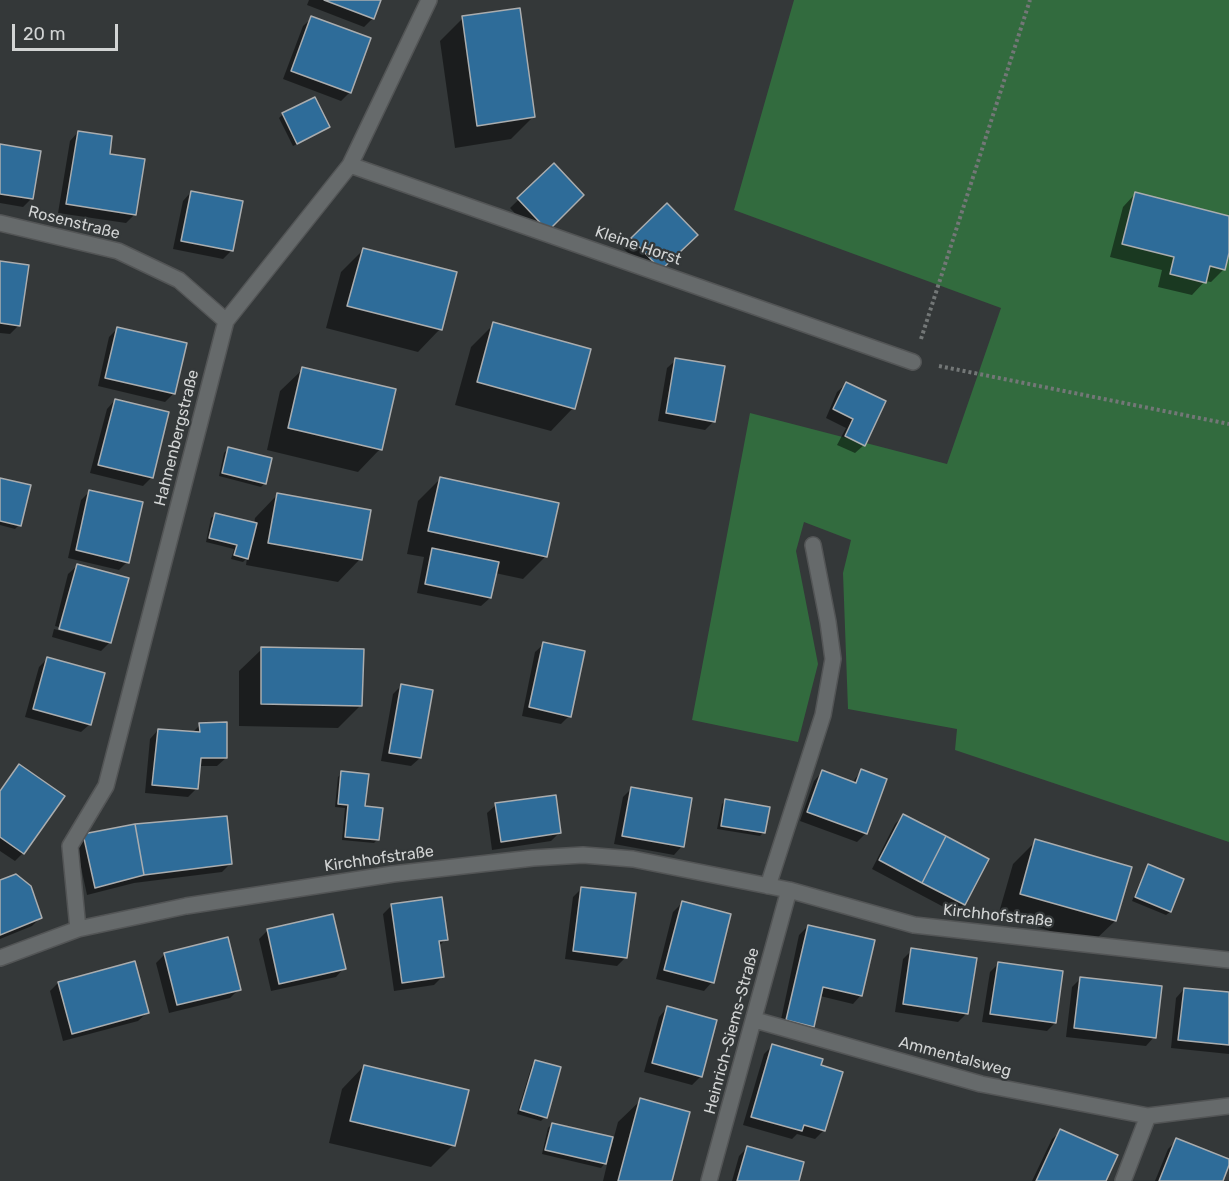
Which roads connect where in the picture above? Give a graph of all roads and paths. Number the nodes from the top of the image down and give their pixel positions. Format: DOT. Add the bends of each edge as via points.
graph roads {
  1 [pos="429,0"];
  2 [pos="1030,0"];
  3 [pos="350,165"];
  4 [pos="0,223"];
  5 [pos="226,321"];
  6 [pos="914,362"];
  7 [pos="1229,424"];
  8 [pos="813,545"];
  9 [pos="768,886"];
  10 [pos="789,890"];
  11 [pos="78,929"];
  12 [pos="0,958"];
  13 [pos="1229,960"];
  14 [pos="755,1020"];
  15 [pos="1229,1106"];
  16 [pos="1148,1116"];
  17 [pos="710,1181"];
  18 [pos="1123,1181"];
  1 -- 3 [label="street, Hahnenbergstraße"];
  2 -- 6 [label="path"];
  3 -- 5 [label="street, Hahnenbergstraße"];
  3 -- 6 [label="street, Kleine Horst"];
  4 -- 5 [label="street, Rosenstraße" via="118,251 179,280"];
  5 -- 11 [label="street, Hahnenbergstraße" via="106,786 70,846"];
  6 -- 7 [label="path"];
  8 -- 9 [label="street" via="833,659 823,715"];
  9 -- 10 [label="street, Kirchhofstraße"];
  9 -- 11 [label="street, Kirchhofstraße" via="633,859 563,856 393,874 186,906"];
  10 -- 13 [label="street, Kirchhofstraße" via="914,925"];
  10 -- 14 [label="street, Heinrich-Siems-Straße"];
  11 -- 12 [label="street, Kirchhofstraße"];
  14 -- 16 [label="street, Ammentalsweg" via="981,1084"];
  14 -- 17 [label="street, Heinrich-Siems-Straße"];
  15 -- 16 [label="street, Ammentalsweg"];
  16 -- 18 [label="street"];
}
